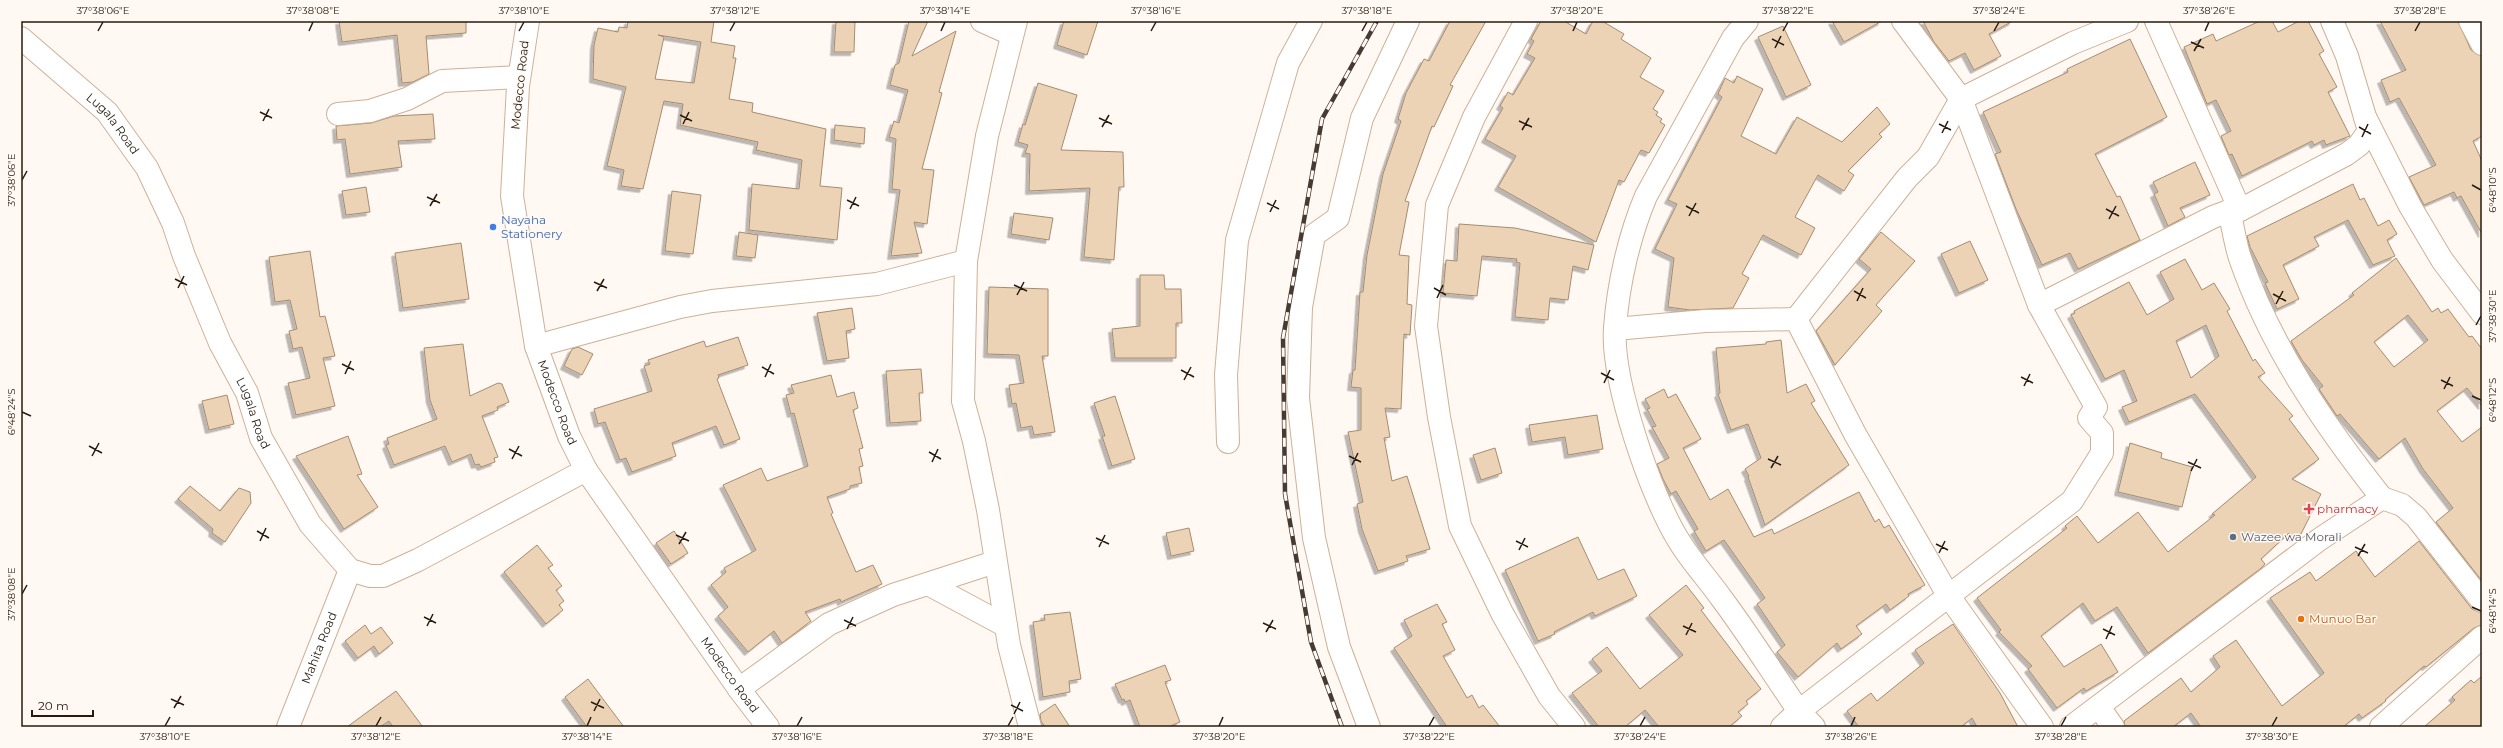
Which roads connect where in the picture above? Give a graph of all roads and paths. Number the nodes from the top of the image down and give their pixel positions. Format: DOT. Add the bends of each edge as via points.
graph roads {
  1 [pos="528,21"];
  2 [pos="982,21"];
  3 [pos="1311,21"];
  4 [pos="1408,21"];
  5 [pos="1526,21"];
  6 [pos="1747,21"];
  7 [pos="1903,21"];
  8 [pos="2127,21"];
  9 [pos="2156,21"];
  10 [pos="2332,21"];
  11 [pos="2470,21"];
  12 [pos="1014,28"];
  13 [pos="21,38"];
  14 [pos="2482,44"];
  15 [pos="519,77"];
  16 [pos="1961,99"];
  17 [pos="338,114"];
  18 [pos="2365,117"];
  19 [pos="2235,210"];
  20 [pos="966,261"];
  21 [pos="2039,305"];
  22 [pos="2482,313"];
  23 [pos="1796,319"];
  24 [pos="1615,329"];
  25 [pos="536,346"];
  26 [pos="1228,442"];
  27 [pos="586,470"];
  28 [pos="2382,498"];
  29 [pos="995,562"];
  30 [pos="350,570"];
  31 [pos="928,584"];
  32 [pos="1948,595"];
  33 [pos="2482,601"];
  34 [pos="1006,626"];
  35 [pos="2482,637"];
  36 [pos="739,689"];
  37 [pos="2099,707"];
  38 [pos="1799,711"];
  39 [pos="293,724"];
  40 [pos="768,727"];
  41 [pos="1030,727"];
  42 [pos="1369,727"];
  43 [pos="1574,727"];
  44 [pos="1782,727"];
  45 [pos="1814,727"];
  46 [pos="2042,727"];
  47 [pos="2071,727"];
  48 [pos="2114,727"];
  49 [pos="2381,727"];
  1 -- 15 [label="street, Modecco Road"];
  2 -- 12 [label="street"];
  3 -- 26 [label="street" via="1288,63 1237,240 1226,375"];
  4 -- 42 [label="street" via="1362,118 1338,218 1314,235 1301,307 1298,398 1314,538 1339,647"];
  5 -- 43 [label="street" via="1474,117 1437,205 1426,326 1439,417 1460,526 1506,620 1549,696"];
  6 -- 24 [label="street" via="1733,38 1646,196 1636,219 1628,247"];
  7 -- 16 [label="street"];
  8 -- 16 [label="street" via="2073,43"];
  9 -- 19 [label="street"];
  10 -- 18 [label="street" via="2347,56"];
  11 -- 14 [label="street"];
  12 -- 20 [label="street" via="981,166"];
  13 -- 30 [label="street, Lugala Road" via="107,112 147,168 173,223 220,343 247,393 261,438 310,524"];
  15 -- 17 [label="street" via="442,81 407,99 370,111"];
  15 -- 25 [label="street, Modecco Road" via="512,196"];
  16 -- 21 [label="street"];
  16 -- 23 [label="street" via="1928,157 1907,178"];
  18 -- 19 [label="street" via="2369,131 2354,149"];
  18 -- 22 [label="street" via="2410,206 2442,260"];
  19 -- 21 [label="street" via="2192,227"];
  19 -- 28 [label="street" via="2240,258 2284,355 2346,452"];
  20 -- 25 [label="street" via="877,284 712,301 680,307"];
  20 -- 29 [label="street" via="963,401 988,510"];
  21 -- 32 [label="street" via="2096,407 2089,418 2102,433 2102,453 2072,501"];
  23 -- 24 [label="street" via="1705,321"];
  23 -- 32 [label="street" via="1855,434"];
  24 -- 38 [label="street" via="1618,374 1650,483 1678,540 1723,600"];
  25 -- 27 [label="street, Modecco Road" via="569,436"];
  27 -- 30 [label="street" via="418,560 383,576 370,576"];
  27 -- 36 [label="street, Modecco Road"];
  28 -- 33 [label="street" via="2402,505 2416,517"];
  28 -- 37 [label="street" via="2307,548"];
  29 -- 31 [label="street"];
  29 -- 34 [label="street"];
  30 -- 39 [label="street, Mahita Road"];
  31 -- 34 [label="street"];
  31 -- 36 [label="street" via="893,595 829,624"];
  32 -- 38 [label="street"];
  32 -- 46 [label="street"];
  34 -- 41 [label="street"];
  35 -- 49 [label="street"];
  36 -- 40 [label="street, Modecco Road"];
  37 -- 47 [label="street"];
  37 -- 48 [label="street"];
  38 -- 44 [label="street"];
  38 -- 45 [label="street"];
}
